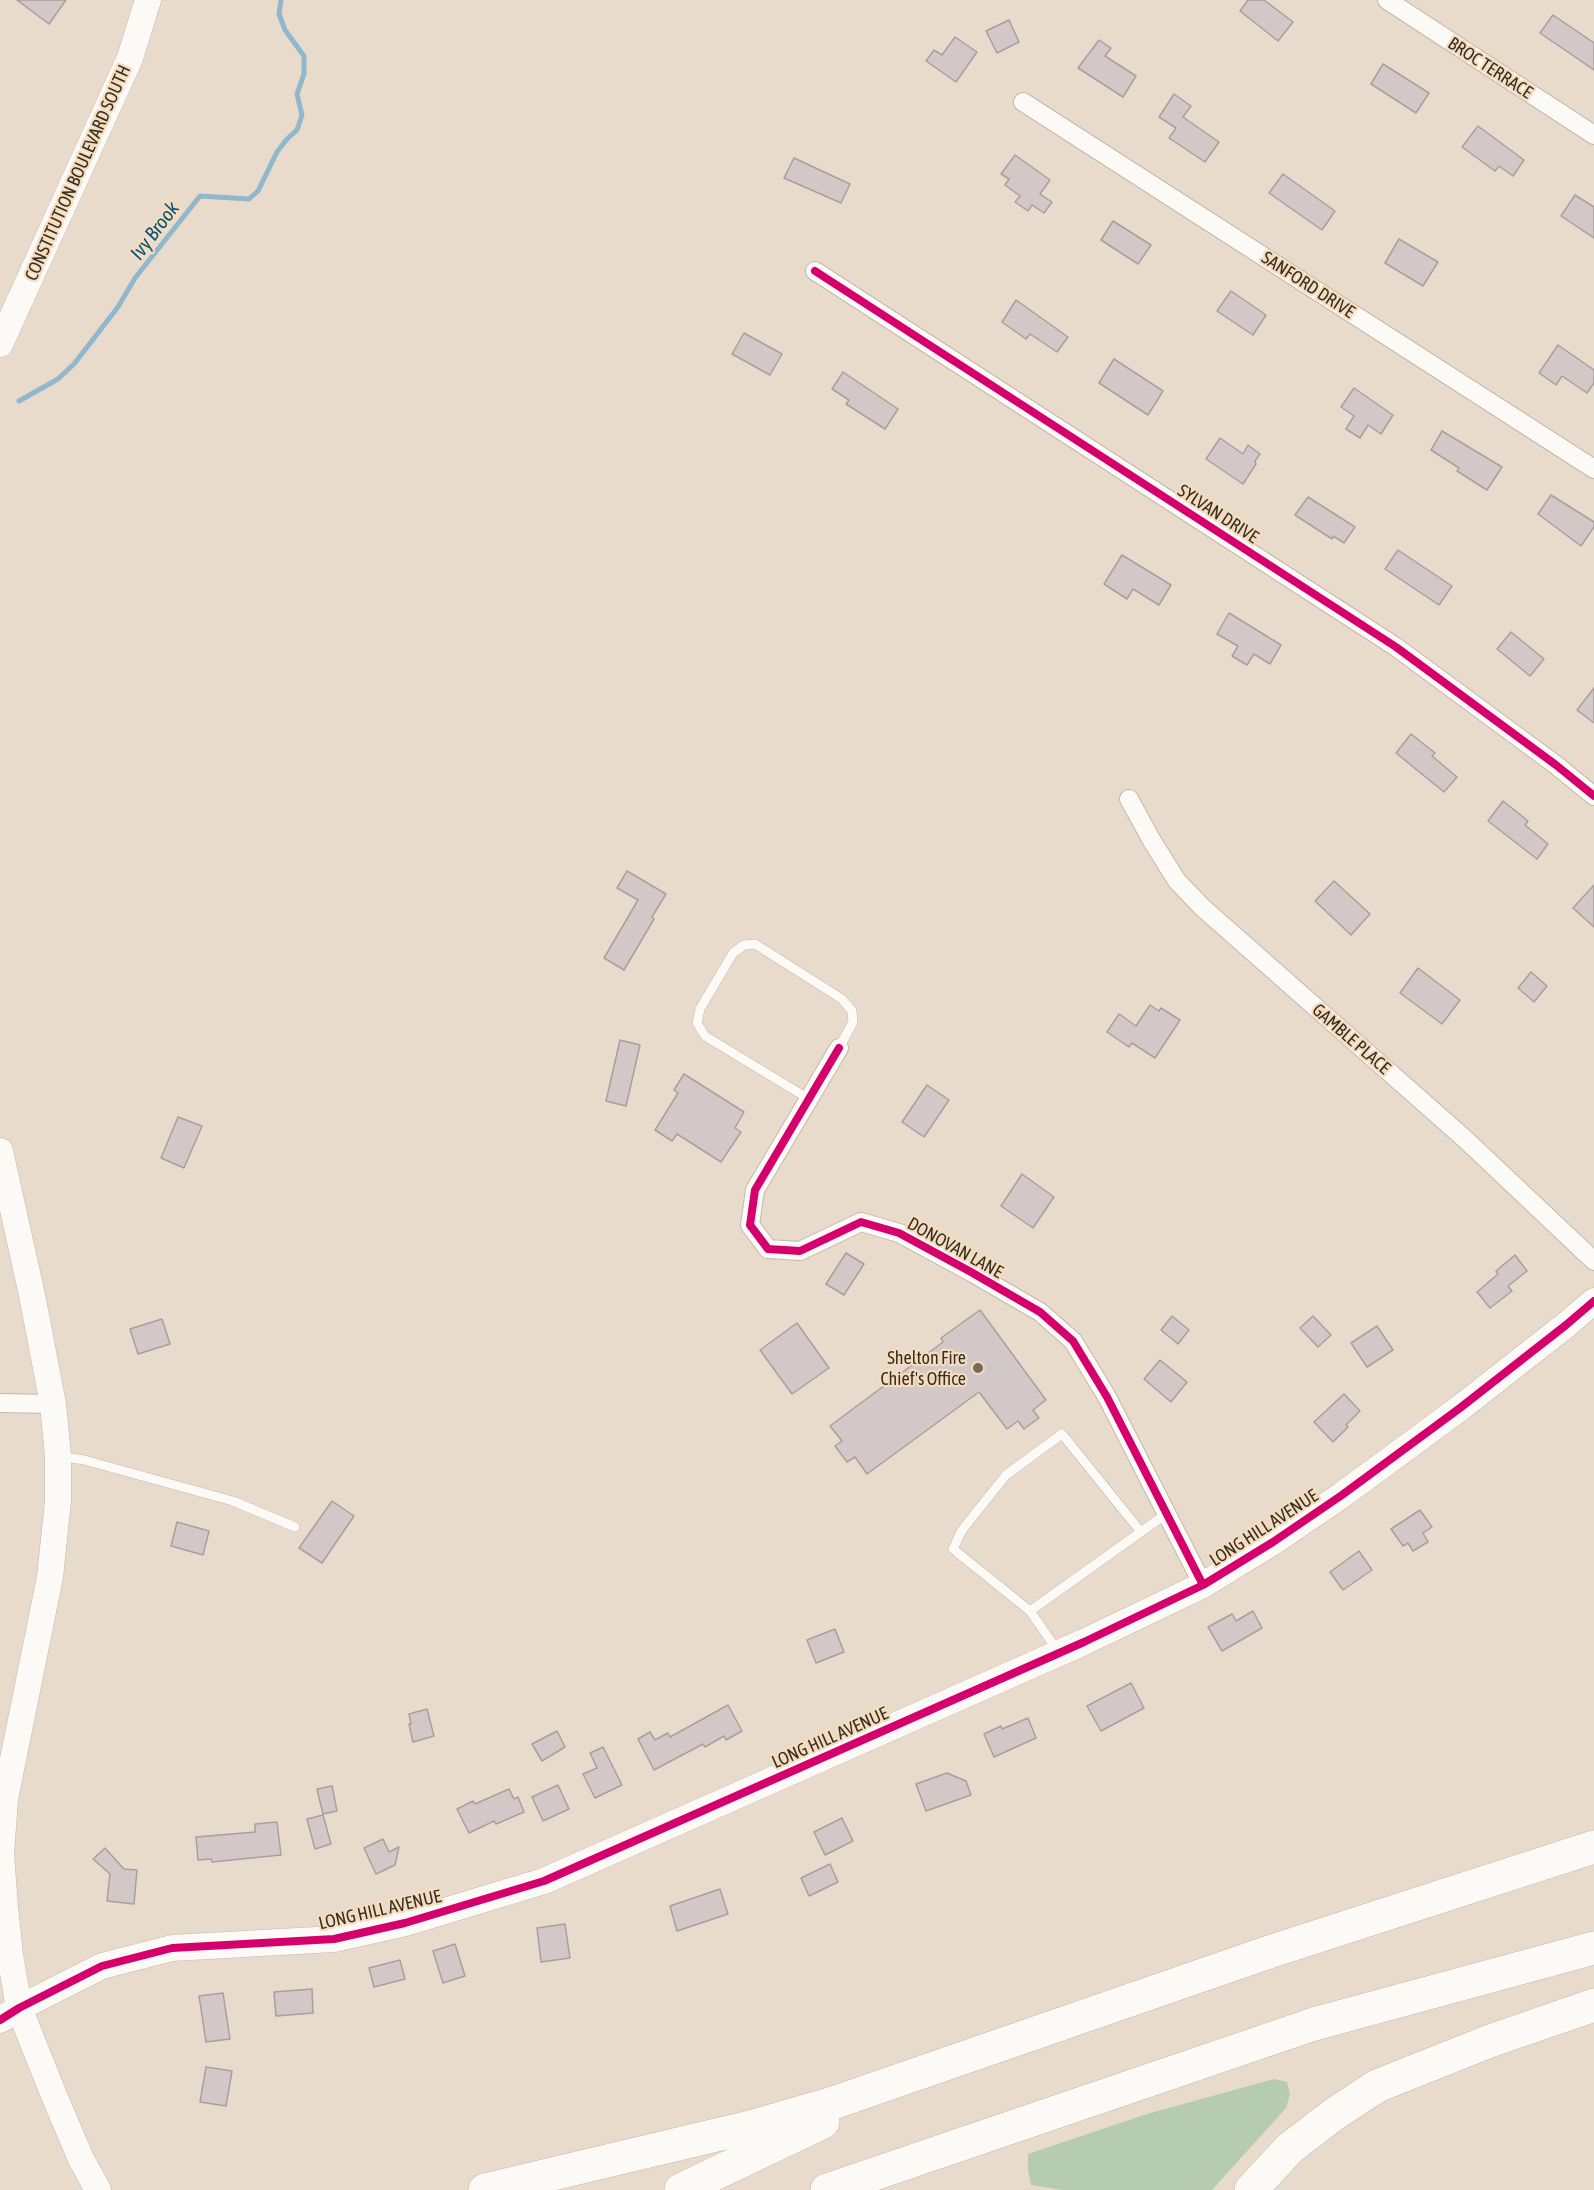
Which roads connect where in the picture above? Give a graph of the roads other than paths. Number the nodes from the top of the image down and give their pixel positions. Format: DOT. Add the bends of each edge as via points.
graph roads {
  1 [pos="148,0"];
  2 [pos="1387,0"];
  3 [pos="1023,102"];
  4 [pos="1594,135"];
  5 [pos="815,271"];
  6 [pos="0,344"];
  7 [pos="1594,469"];
  8 [pos="1594,796"];
  9 [pos="1129,800"];
  10 [pos="839,1048"];
  11 [pos="809,1099"];
  12 [pos="0,1151"];
  13 [pos="1594,1261"];
  14 [pos="1594,1301"];
  15 [pos="0,1403"];
  16 [pos="53,1404"];
  17 [pos="58,1456"];
  18 [pos="1166,1514"];
  19 [pos="295,1527"];
  20 [pos="1141,1532"];
  21 [pos="1203,1586"];
  22 [pos="1030,1611"];
  23 [pos="1059,1653"];
  24 [pos="1594,1847"];
  25 [pos="1594,1948"];
  26 [pos="1594,2005"];
  27 [pos="10,2014"];
  28 [pos="998,2045"];
  29 [pos="98,2190"];
  30 [pos="485,2190"];
  31 [pos="681,2190"];
  32 [pos="827,2190"];
  33 [pos="1251,2190"];
  1 -- 6 [label="street, CONSTITUTION BOULEVARD SOUTH" via="130,58"];
  2 -- 4 [label="street, BROC TERRACE"];
  3 -- 7 [label="street, SANFORD DRIVE"];
  5 -- 8 [label="street, SYLVAN DRIVE" via="1396,647"];
  9 -- 13 [label="street, GAMBLE PLACE" via="1177,880 1203,908 1465,1139"];
  10 -- 11 [label="street, DONOVAN LANE"];
  10 -- 11 [label="lane" via="853,1022 852,1011 842,999 755,944 744,945 733,953 700,1009 697,1023 705,1036"];
  11 -- 18 [label="street, DONOVAN LANE" via="755,1190 750,1225 768,1249 800,1251 861,1222 898,1233 1040,1312 1073,1341 1107,1397"];
  12 -- 16 [label="street"];
  14 -- 21 [label="street, LONG HILL AVENUE" via="1342,1495"];
  15 -- 16 [label="street"];
  16 -- 17 [label="street"];
  17 -- 19 [label="lane" via="233,1501"];
  17 -- 27 [label="street" via="50,1577 5,1799 2,1854"];
  18 -- 20 [label="lane"];
  18 -- 21 [label="street, DONOVAN LANE"];
  20 -- 22 [label="lane"];
  20 -- 22 [label="lane" via="1062,1434 1006,1475 962,1530 953,1549"];
  21 -- 23 [label="street, LONG HILL AVENUE"];
  22 -- 23 [label="lane"];
  23 -- 27 [label="street, LONG HILL AVENUE" via="544,1881 405,1923 334,1939 172,1948 102,1966"];
  24 -- 28 [label="highway"];
  25 -- 32 [label="highway" via="1314,2024"];
  26 -- 33 [label="highway" via="1377,2086 1290,2148"];
  27 -- 29 [label="street"];
  28 -- 30 [label="highway" via="833,2103 750,2127"];
  28 -- 31 [label="highway"];
}
